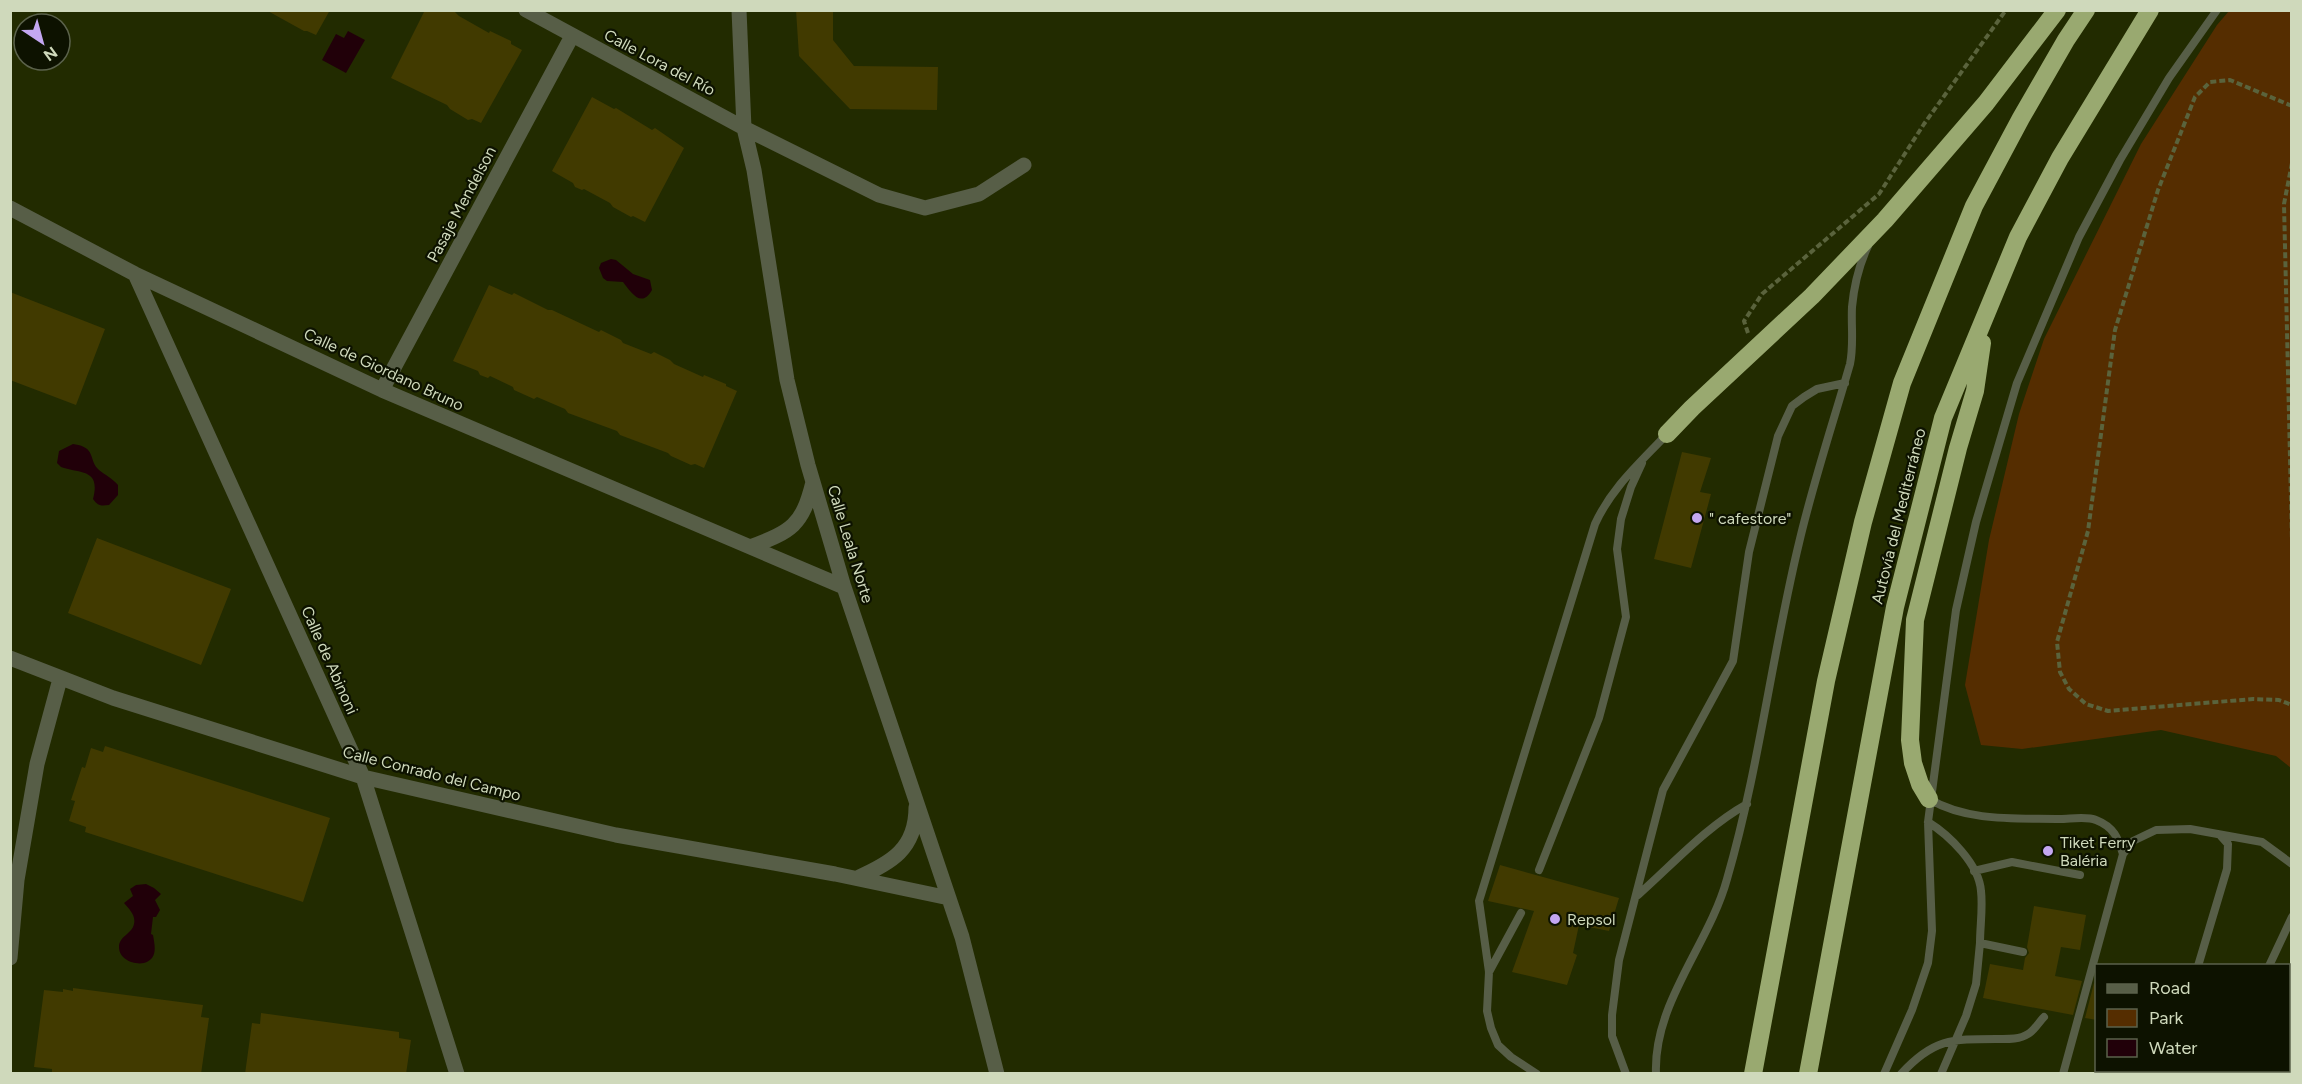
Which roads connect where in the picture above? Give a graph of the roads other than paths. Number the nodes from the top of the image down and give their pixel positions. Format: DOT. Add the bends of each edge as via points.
graph roads {
  1 [pos="526,10"];
  2 [pos="739,10"];
  3 [pos="2057,10"];
  4 [pos="2086,10"];
  5 [pos="2150,10"];
  6 [pos="2217,10"];
  7 [pos="572,36"];
  8 [pos="744,128"];
  9 [pos="1024,165"];
  10 [pos="10,208"];
  11 [pos="1885,220"];
  12 [pos="135,274"];
  13 [pos="1986,315"];
  14 [pos="1845,383"];
  15 [pos="382,390"];
  16 [pos="1667,434"];
  17 [pos="1644,459"];
  18 [pos="813,482"];
  19 [pos="750,547"];
  20 [pos="844,587"];
  21 [pos="10,658"];
  22 [pos="60,679"];
  23 [pos="363,777"];
  24 [pos="1929,799"];
  25 [pos="916,801"];
  26 [pos="1747,804"];
  27 [pos="1928,822"];
  28 [pos="2219,834"];
  29 [pos="2123,854"];
  30 [pos="2292,864"];
  31 [pos="1539,870"];
  32 [pos="1974,871"];
  33 [pos="2080,875"];
  34 [pos="857,878"];
  35 [pos="1637,896"];
  36 [pos="949,898"];
  37 [pos="1521,913"];
  38 [pos="2292,917"];
  39 [pos="1980,943"];
  40 [pos="2023,952"];
  41 [pos="10,958"];
  42 [pos="2199,964"];
  43 [pos="2270,964"];
  44 [pos="1489,972"];
  45 [pos="2044,1017"];
  46 [pos="1955,1039"];
  47 [pos="457,1074"];
  48 [pos="997,1074"];
  49 [pos="1537,1074"];
  50 [pos="1626,1074"];
  51 [pos="1656,1074"];
  52 [pos="1754,1074"];
  53 [pos="1808,1074"];
  54 [pos="1884,1074"];
  55 [pos="1900,1074"];
  56 [pos="1941,1074"];
  57 [pos="2063,1074"];
  1 -- 7 [label="street, Calle Lora del Río"];
  2 -- 8 [label="street, Calle Leala Norte"];
  3 -- 11 [label="highway" via="1986,103"];
  4 -- 52 [label="highway, Autovía del Mediterráneo" via="1974,206 1902,383 1863,522 1826,681"];
  5 -- 13 [label="highway, Autovía del Mediterráneo" via="2060,158 2018,237"];
  6 -- 24 [label="lane" via="2169,78 2120,160 2079,237 2017,383 1976,522 1956,610"];
  7 -- 8 [label="street, Calle Lora del Río"];
  7 -- 15 [label="street, Pasaje Mendelson"];
  8 -- 9 [label="street, Calle Lora del Río" via="879,195 925,208 979,194"];
  8 -- 18 [label="street, Calle Leala Norte" via="787,380"];
  10 -- 12 [label="street, Calle de Giordano Bruno"];
  11 -- 14 [label="lane" via="1864,254 1856,280 1853,350"];
  11 -- 16 [label="highway" via="1812,296"];
  12 -- 15 [label="street, Calle de Giordano Bruno"];
  12 -- 23 [label="street, Calle de Abinoni"];
  13 -- 24 [label="highway" via="1975,391 1914,620 1911,740 1913,763"];
  13 -- 53 [label="highway, Autovía del Mediterráneo" via="1944,418 1895,607"];
  14 -- 26 [label="lane" via="1799,542"];
  14 -- 35 [label="lane" via="1817,389 1792,406 1778,436 1749,552 1733,661 1663,790"];
  15 -- 19 [label="street, Calle de Giordano Bruno"];
  16 -- 17 [label="lane"];
  17 -- 31 [label="lane" via="1621,519 1617,549 1626,617 1599,718"];
  17 -- 44 [label="lane" via="1614,490 1595,524 1487,874 1479,901"];
  18 -- 19 [label="street" via="809,500 795,525"];
  18 -- 20 [label="street, Calle Leala Norte"];
  19 -- 20 [label="street, Calle de Giordano Bruno"];
  20 -- 25 [label="street, Calle Leala Norte"];
  21 -- 22 [label="street, Calle Conrado del Campo"];
  22 -- 23 [label="street, Calle Conrado del Campo"];
  22 -- 41 [label="street" via="37,764 17,880"];
  23 -- 34 [label="street, Calle Conrado del Campo" via="616,835"];
  23 -- 47 [label="street, Calle de Abinoni"];
  24 -- 27 [label="lane"];
  24 -- 29 [label="lane" via="1961,813 2004,818 2096,819 2116,833"];
  25 -- 34 [label="street" via="916,816 906,845 886,865"];
  25 -- 36 [label="street, Calle Leala Norte"];
  26 -- 35 [label="lane" via="1696,842"];
  26 -- 51 [label="lane" via="1719,904 1672,999 1662,1030"];
  27 -- 32 [label="lane" via="1967,856"];
  27 -- 54 [label="lane" via="1932,931 1928,963"];
  28 -- 29 [label="lane" via="2190,829 2156,830 2133,841"];
  28 -- 30 [label="lane" via="2262,842"];
  28 -- 42 [label="lane" via="2228,844 2227,869"];
  29 -- 57 [label="lane"];
  32 -- 33 [label="lane" via="2012,862"];
  32 -- 39 [label="lane" via="1981,888"];
  34 -- 36 [label="street, Calle Conrado del Campo"];
  35 -- 50 [label="lane" via="1619,960 1612,1015 1612,1036"];
  36 -- 48 [label="street, Calle Leala Norte"];
  37 -- 44 [label="lane"];
  38 -- 43 [label="lane"];
  39 -- 40 [label="lane"];
  39 -- 46 [label="lane" via="1976,984"];
  44 -- 49 [label="lane" via="1487,1011 1498,1045"];
  45 -- 46 [label="lane" via="2028,1034 2011,1039"];
  46 -- 55 [label="lane" via="1933,1046"];
  46 -- 56 [label="lane"];
}
